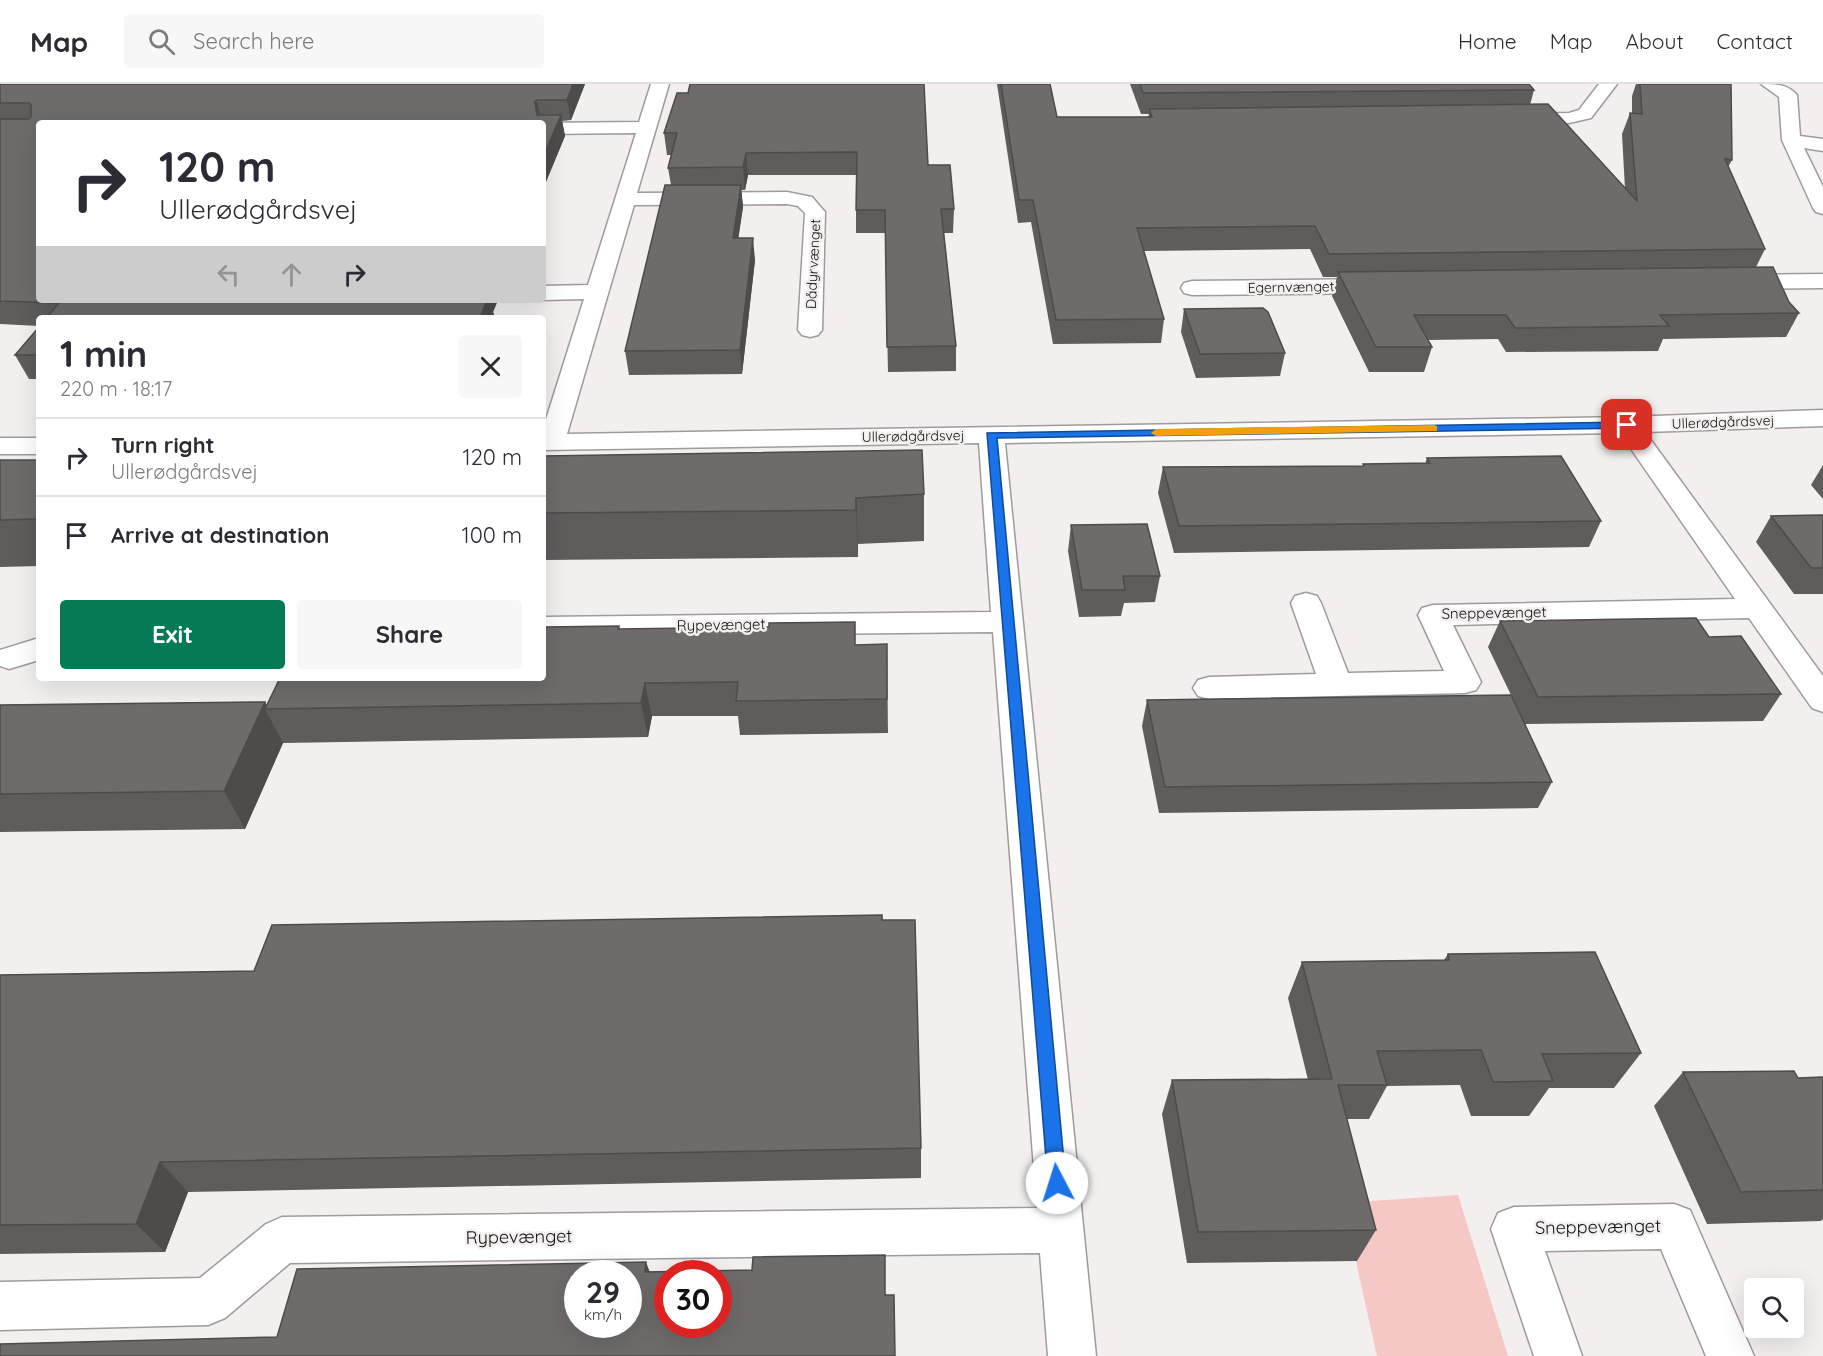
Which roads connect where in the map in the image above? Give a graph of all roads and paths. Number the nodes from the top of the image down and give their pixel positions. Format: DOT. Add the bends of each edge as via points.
graph roads {
  1 [pos="660,84"];
  2 [pos="1608,84"];
  3 [pos="1770,84"];
  4 [pos="1498,119"];
  5 [pos="647,126"];
  6 [pos="546,128"];
  7 [pos="1791,140"];
  8 [pos="1823,145"];
  9 [pos="626,199"];
  10 [pos="1823,208"];
  11 [pos="1823,280"];
  12 [pos="1716,282"];
  13 [pos="1394,286"];
  14 [pos="1192,288"];
  15 [pos="597,292"];
  16 [pos="546,293"];
  17 [pos="810,330"];
  18 [pos="1823,418"];
  19 [pos="1627,425"];
  20 [pos="991,435"];
  21 [pos="547,442"];
  22 [pos="0,446"];
  23 [pos="36,446"];
  24 [pos="1306,603"];
  25 [pos="1758,608"];
  26 [pos="1007,622"];
  27 [pos="546,627"];
  28 [pos="36,650"];
  29 [pos="9,658"];
  30 [pos="1336,685"];
  31 [pos="1209,687"];
  32 [pos="1823,700"];
  33 [pos="1061,1230"];
  34 [pos="0,1306"];
  35 [pos="1072,1356"];
  36 [pos="1558,1356"];
  37 [pos="1730,1356"];
  1 -- 5 [label="street"];
  2 -- 4 [label="street" via="1585,114 1569,118"];
  3 -- 7 [label="street" via="1788,95"];
  5 -- 6 [label="street"];
  5 -- 9 [label="street"];
  7 -- 8 [label="street"];
  7 -- 10 [label="street"];
  9 -- 15 [label="street"];
  9 -- 17 [label="street, Dådyrvænget" via="805,201 815,212"];
  11 -- 12 [label="street"];
  13 -- 14 [label="street, Egernvænget"];
  15 -- 16 [label="street"];
  15 -- 21 [label="street"];
  18 -- 19 [label="street, Ullerødgårdsvej"];
  19 -- 20 [label="street, Ullerødgårdsvej"];
  19 -- 25 [label="street"];
  20 -- 21 [label="street, Ullerødgårdsvej"];
  20 -- 26 [label="street"];
  22 -- 23 [label="street"];
  24 -- 30 [label="street"];
  25 -- 30 [label="street, Sneppevænget" via="1433,615 1465,682"];
  25 -- 32 [label="street"];
  26 -- 27 [label="street, Rypevænget"];
  26 -- 33 [label="street"];
  28 -- 29 [label="street"];
  30 -- 31 [label="street, Sneppevænget"];
  33 -- 34 [label="street, Rypevænget" via="282,1240 208,1302"];
  33 -- 35 [label="street"];
  36 -- 37 [label="street, Sneppevænget" via="1514,1229 1674,1226"];
}
